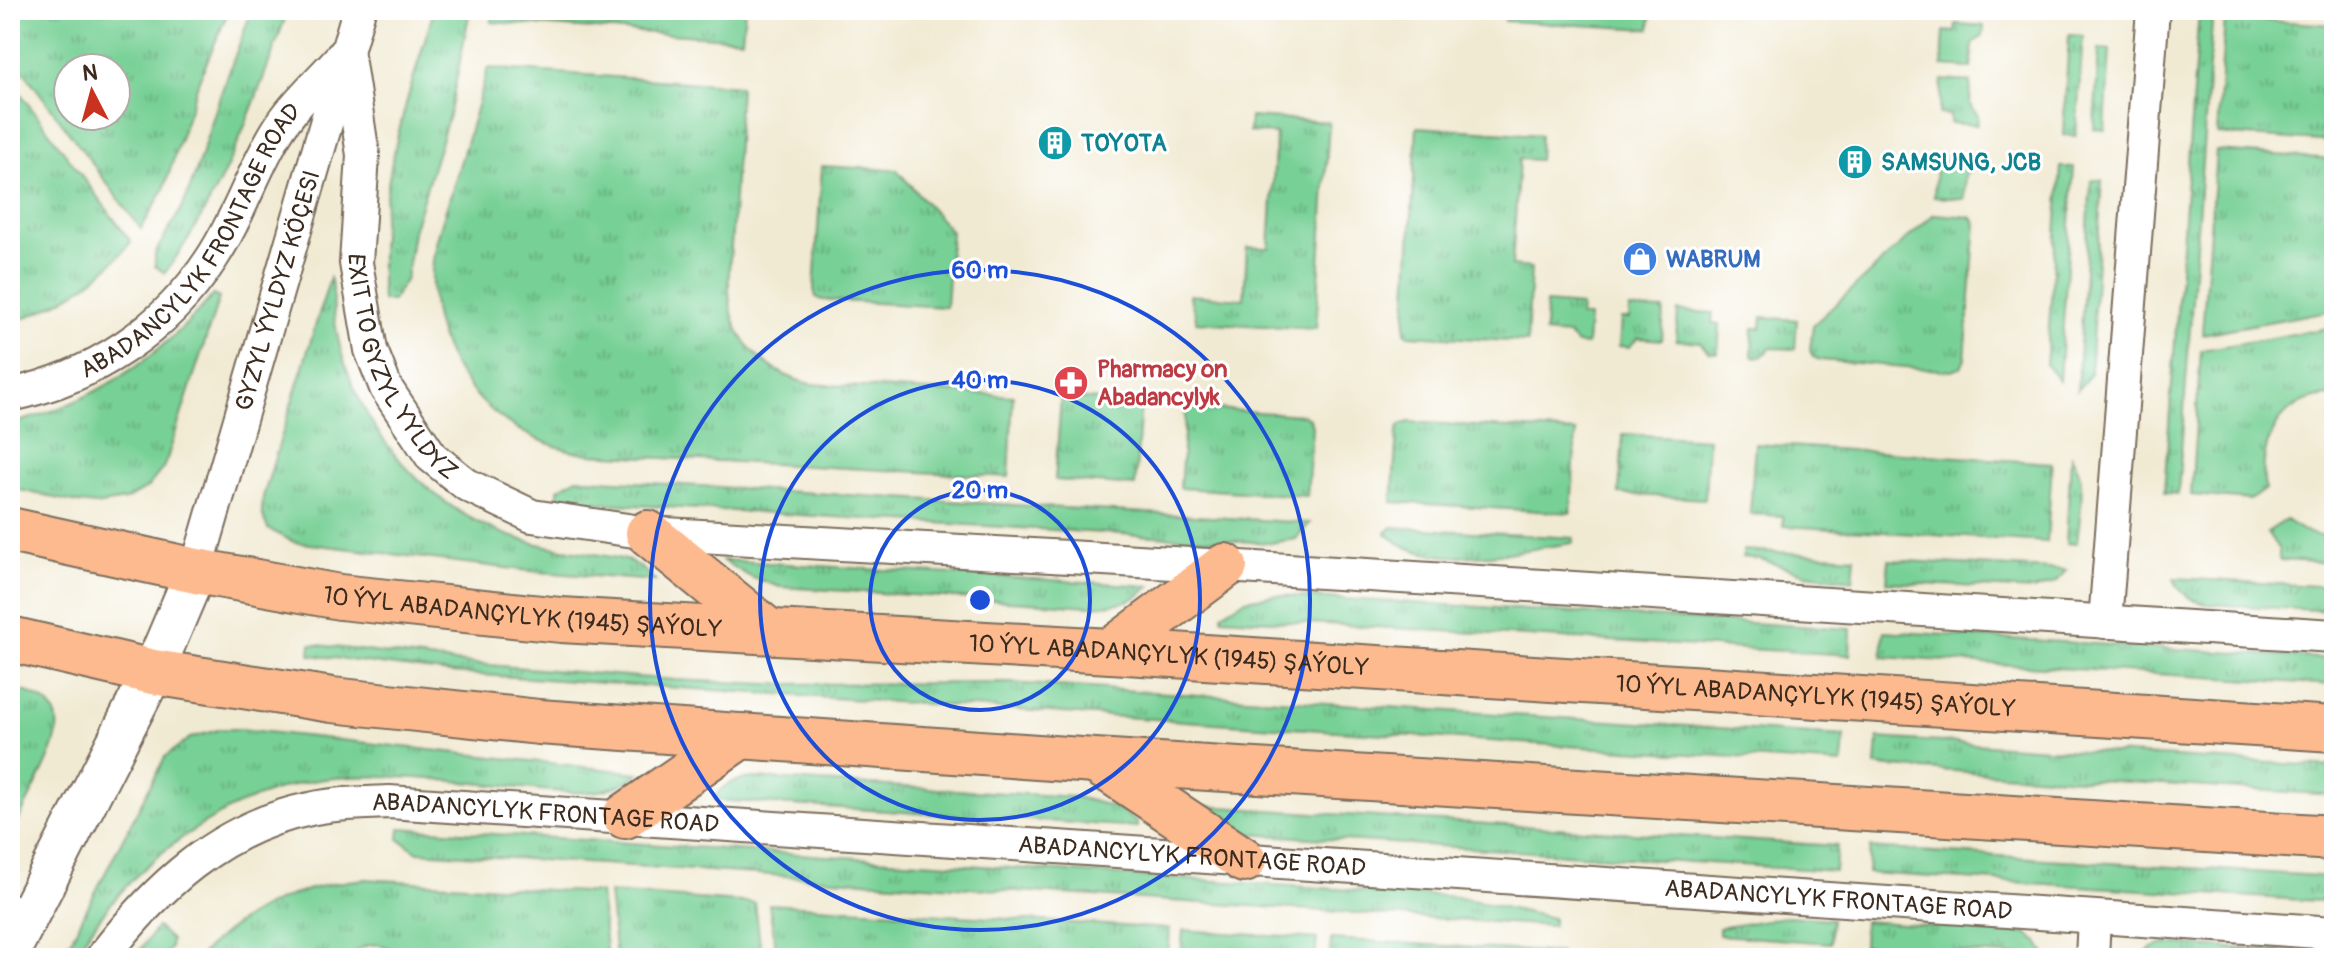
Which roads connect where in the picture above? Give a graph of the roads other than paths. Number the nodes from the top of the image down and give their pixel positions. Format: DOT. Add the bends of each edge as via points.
graph roads {
  1 [pos="359,10"];
  2 [pos="2153,10"];
  3 [pos="347,50"];
  4 [pos="10,395"];
  5 [pos="10,530"];
  6 [pos="648,533"];
  7 [pos="1225,566"];
  8 [pos="196,571"];
  9 [pos="2105,622"];
  10 [pos="767,630"];
  11 [pos="2334,636"];
  12 [pos="10,639"];
  13 [pos="1111,651"];
  14 [pos="153,672"];
  15 [pos="2334,729"];
  16 [pos="741,736"];
  17 [pos="1095,761"];
  18 [pos="625,816"];
  19 [pos="2334,838"];
  20 [pos="1244,860"];
  21 [pos="2094,918"];
  22 [pos="2334,933"];
  23 [pos="10,951"];
  24 [pos="102,958"];
  25 [pos="2092,958"];
  1 -- 3 [label="street, GYZYL ÝYLDYZ KÖÇESI"];
  2 -- 9 [label="street"];
  3 -- 4 [label="street, ABADANCYLYK FRONTAGE ROAD" via="277,131 212,258 174,305 110,359"];
  3 -- 6 [label="street, EXIT TO GYZYL YYLDYZ" via="363,155 356,263 371,350 393,400 432,457 499,502 532,516"];
  3 -- 8 [label="street, GYZYL ÝYLDYZ KÖÇESI"];
  5 -- 8 [label="main road, 10 ÝYL ABADANÇYLYK (1945) ŞAÝOLY"];
  6 -- 7 [label="street"];
  6 -- 10 [label="main road"];
  7 -- 9 [label="street"];
  7 -- 13 [label="main road"];
  8 -- 10 [label="main road, 10 ÝYL ABADANÇYLYK (1945) ŞAÝOLY" via="340,597 529,617"];
  8 -- 14 [label="street"];
  9 -- 11 [label="street"];
  10 -- 13 [label="main road, 10 ÝYL ABADANÇYLYK (1945) ŞAÝOLY"];
  12 -- 14 [label="main road"];
  13 -- 15 [label="main road, 10 ÝYL ABADANÇYLYK (1945) ŞAÝOLY"];
  14 -- 16 [label="main road" via="332,700"];
  14 -- 23 [label="street"];
  16 -- 17 [label="main road"];
  16 -- 18 [label="main road"];
  17 -- 19 [label="main road"];
  17 -- 20 [label="main road"];
  18 -- 20 [label="street, ABADANCYLYK FRONTAGE ROAD"];
  18 -- 24 [label="street, ABADANCYLYK FRONTAGE ROAD" via="389,802 312,808 278,817 193,861 137,913"];
  20 -- 21 [label="street, ABADANCYLYK FRONTAGE ROAD"];
  21 -- 22 [label="street, ABADANCYLYK FRONTAGE ROAD"];
  21 -- 25 [label="street"];
}
